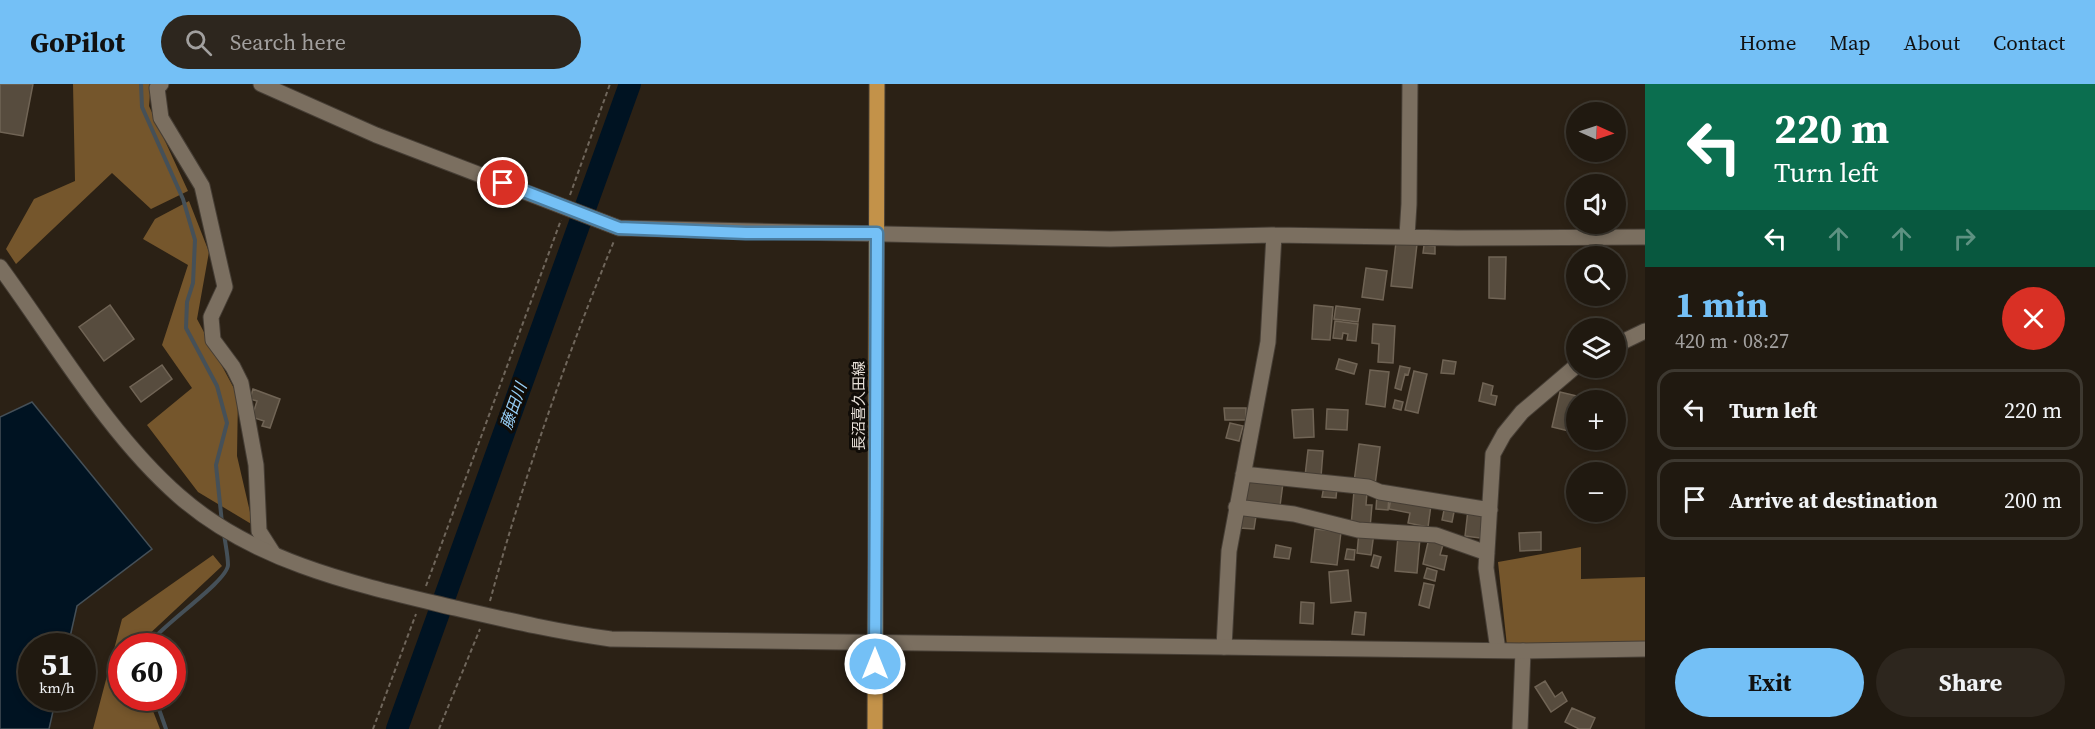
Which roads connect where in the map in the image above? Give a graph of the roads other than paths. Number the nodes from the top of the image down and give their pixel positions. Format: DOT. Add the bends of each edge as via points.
graph roads {
  1 [pos="160,84"];
  2 [pos="261,84"];
  3 [pos="877,84"];
  4 [pos="1410,84"];
  5 [pos="877,233"];
  6 [pos="1274,234"];
  7 [pos="1407,236"];
  8 [pos="1645,237"];
  9 [pos="0,267"];
  10 [pos="1645,331"];
  11 [pos="1626,340"];
  12 [pos="1566,375"];
  13 [pos="1243,474"];
  14 [pos="1236,507"];
  15 [pos="1490,510"];
  16 [pos="273,553"];
  17 [pos="1487,553"];
  18 [pos="875,642"];
  19 [pos="1224,647"];
  20 [pos="1645,649"];
  21 [pos="1498,650"];
  22 [pos="1523,651"];
  23 [pos="874,729"];
  24 [pos="1520,729"];
  1 -- 16 [label="street" via="157,88 161,118 202,186 225,286 210,317 213,340 241,383 256,465 259,531"];
  2 -- 5 [label="street" via="376,135 619,228"];
  3 -- 5 [label="main road, 長沼喜久田線"];
  4 -- 7 [label="street"];
  5 -- 6 [label="street" via="1110,239"];
  5 -- 18 [label="main road, 長沼喜久田線"];
  6 -- 7 [label="street"];
  6 -- 13 [label="street" via="1268,342"];
  7 -- 8 [label="street"];
  9 -- 16 [label="street" via="152,471 216,524"];
  10 -- 11 [label="street"];
  12 -- 15 [label="street" via="1522,412 1504,434 1493,454"];
  13 -- 14 [label="street"];
  13 -- 15 [label="street" via="1368,487"];
  14 -- 17 [label="street" via="1294,514 1358,530 1436,535"];
  14 -- 19 [label="street" via="1229,551"];
  15 -- 17 [label="street"];
  16 -- 18 [label="street" via="334,578 574,635 610,639"];
  17 -- 21 [label="street"];
  18 -- 19 [label="street"];
  18 -- 23 [label="main road, 長沼喜久田線"];
  19 -- 21 [label="street"];
  20 -- 22 [label="street"];
  21 -- 22 [label="street"];
  22 -- 24 [label="street"];
}
